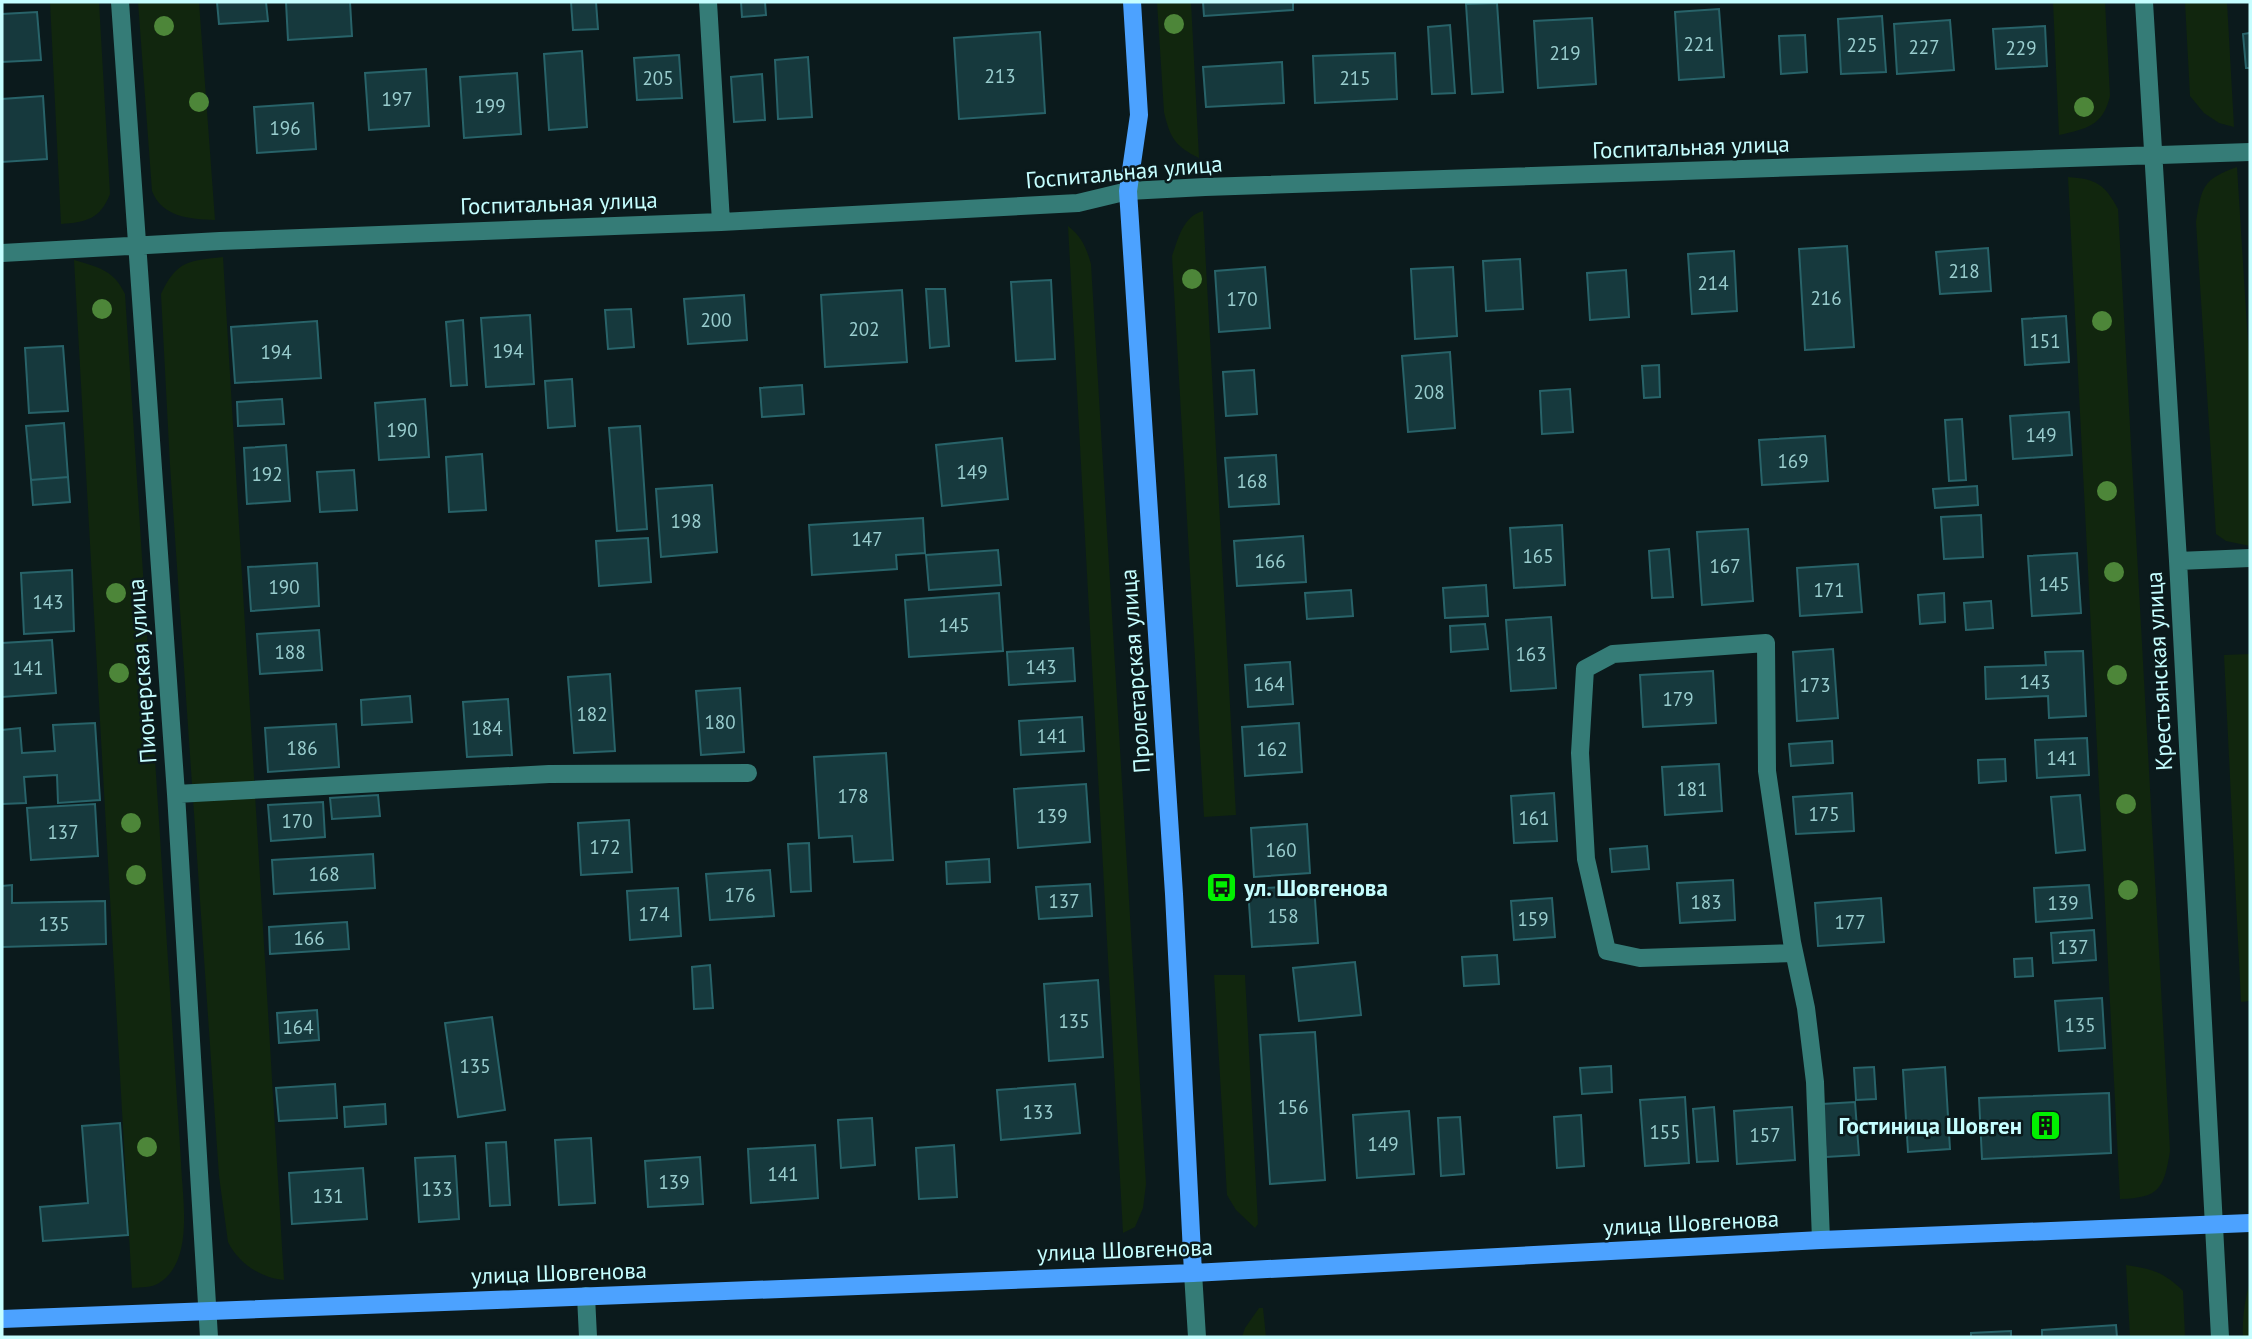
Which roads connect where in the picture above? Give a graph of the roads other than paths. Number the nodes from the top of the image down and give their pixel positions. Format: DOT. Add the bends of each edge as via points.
graph roads {
  1 [pos="120,2"];
  2 [pos="708,2"];
  3 [pos="1132,2"];
  4 [pos="2144,2"];
  5 [pos="2250,152"];
  6 [pos="2153,156"];
  7 [pos="1128,191"];
  8 [pos="721,222"];
  9 [pos="136,245"];
  10 [pos="2,253"];
  11 [pos="2250,558"];
  12 [pos="2178,561"];
  13 [pos="748,773"];
  14 [pos="176,794"];
  15 [pos="1794,953"];
  16 [pos="2250,1223"];
  17 [pos="2214,1224"];
  18 [pos="1821,1240"];
  19 [pos="1193,1273"];
  20 [pos="586,1296"];
  21 [pos="207,1312"];
  22 [pos="2,1319"];
  23 [pos="209,1337"];
  24 [pos="589,1337"];
  25 [pos="1197,1337"];
  26 [pos="2220,1337"];
  1 -- 9 [label="street, Пионерская улица"];
  2 -- 8 [label="street"];
  3 -- 7 [label="main road, Пролетарская улица" via="1139,115"];
  4 -- 6 [label="street, Крестьянская улица"];
  5 -- 6 [label="street, Госпитальная улица"];
  6 -- 7 [label="street, Госпитальная улица"];
  6 -- 12 [label="street, Крестьянская улица"];
  7 -- 8 [label="street, Госпитальная улица" via="1078,203"];
  7 -- 19 [label="main road, Пролетарская улица" via="1174,894"];
  8 -- 9 [label="street, Госпитальная улица"];
  9 -- 10 [label="street, Госпитальная улица"];
  9 -- 14 [label="street, Пионерская улица"];
  11 -- 12 [label="street"];
  12 -- 17 [label="street, Крестьянская улица"];
  13 -- 14 [label="street" via="549,774"];
  14 -- 21 [label="street, Пионерская улица"];
  15 -- 15 [label="street" via="1640,958 1607,951 1586,859 1580,753 1585,669 1613,654 1766,643 1767,771"];
  15 -- 18 [label="street" via="1815,1082"];
  16 -- 17 [label="main road, улица Шовгенова"];
  17 -- 18 [label="main road, улица Шовгенова"];
  17 -- 26 [label="street, Крестьянская улица"];
  18 -- 19 [label="main road, улица Шовгенова"];
  19 -- 20 [label="main road, улица Шовгенова"];
  19 -- 25 [label="street, Пролетарская улица"];
  20 -- 21 [label="main road, улица Шовгенова"];
  20 -- 24 [label="street"];
  21 -- 22 [label="main road, улица Шовгенова"];
  21 -- 23 [label="street, Пионерская улица"];
}
